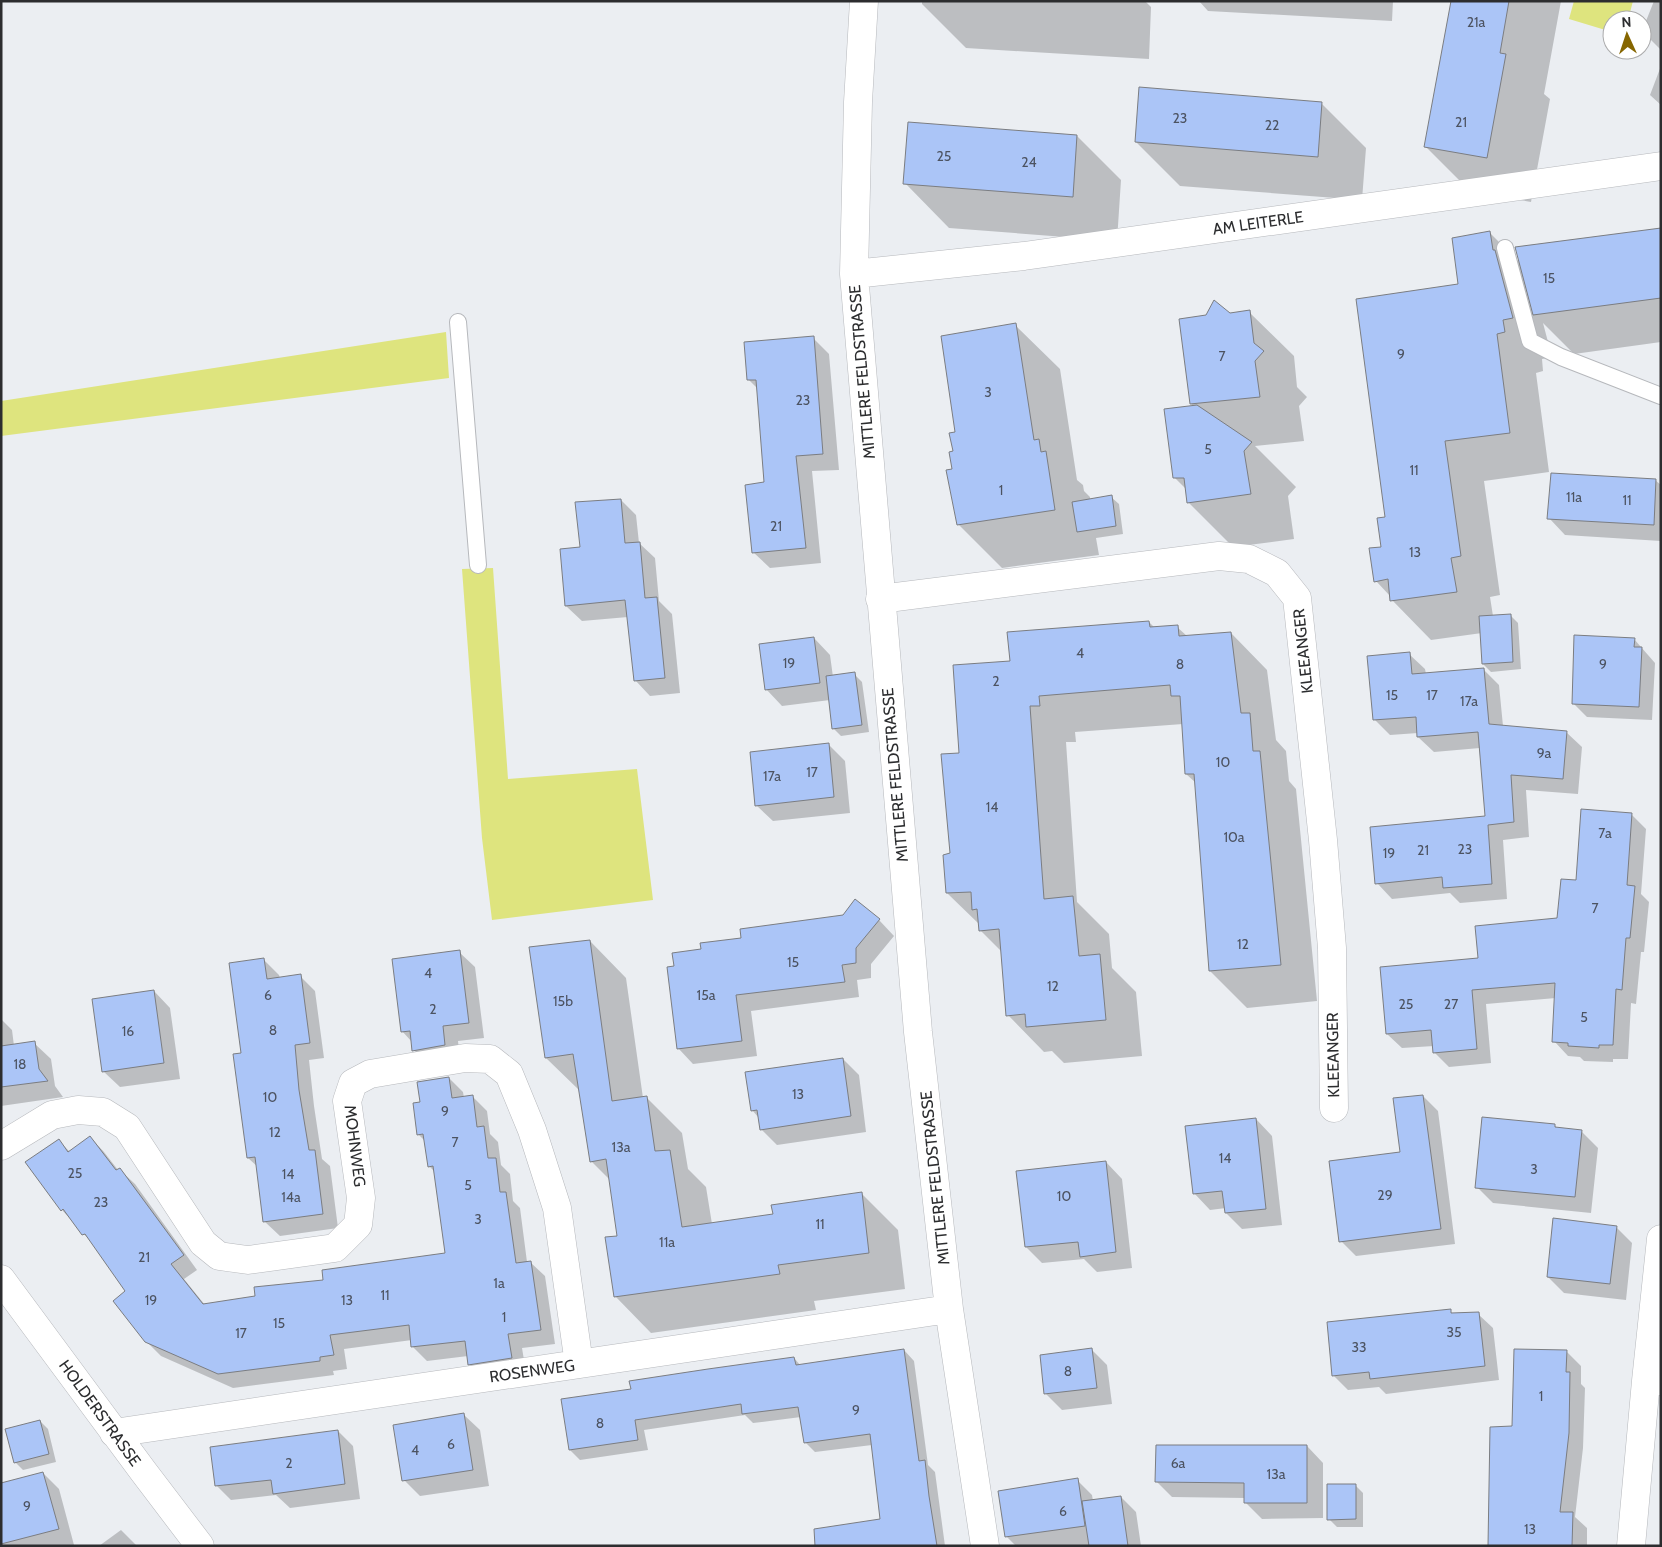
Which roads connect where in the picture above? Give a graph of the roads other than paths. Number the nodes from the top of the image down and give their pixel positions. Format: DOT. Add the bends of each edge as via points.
graph roads {
  1 [pos="864,1"];
  2 [pos="1661,166"];
  3 [pos="1505,248"];
  4 [pos="854,274"];
  5 [pos="458,322"];
  6 [pos="1661,396"];
  7 [pos="478,565"];
  8 [pos="880,599"];
  9 [pos="1334,1108"];
  10 [pos="1,1146"];
  11 [pos="1661,1239"];
  12 [pos="1,1279"];
  13 [pos="949,1309"];
  14 [pos="579,1364"];
  15 [pos="1653,1381"];
  16 [pos="114,1433"];
  17 [pos="200,1546"];
  18 [pos="986,1546"];
  19 [pos="1631,1546"];
  1 -- 4 [label="street, MITTLERE FELDSTRASSE"];
  2 -- 4 [label="street, AM LEITERLE" via="1024,256"];
  3 -- 6 [label="lane" via="1530,341 1561,357"];
  4 -- 8 [label="street, MITTLERE FELDSTRASSE"];
  5 -- 7 [label="lane"];
  8 -- 9 [label="street, KLEEANGER" via="1219,556 1248,559 1277,573 1297,598 1323,840 1332,948"];
  8 -- 13 [label="street, MITTLERE FELDSTRASSE" via="918,1032"];
  10 -- 14 [label="street, MOHNWEG" via="52,1115 78,1110 103,1112 127,1127 203,1243 219,1256 248,1260 335,1248 358,1225 361,1198 347,1101 353,1083 370,1074 465,1058 490,1059 509,1074 558,1208"];
  11 -- 15 [label="street"];
  12 -- 16 [label="street, HOLDERSTRASSE"];
  13 -- 14 [label="street, ROSENWEG"];
  13 -- 18 [label="street, MITTLERE FELDSTRASSE"];
  14 -- 16 [label="street, ROSENWEG"];
  15 -- 19 [label="street"];
  16 -- 17 [label="street, HOLDERSTRASSE"];
}
